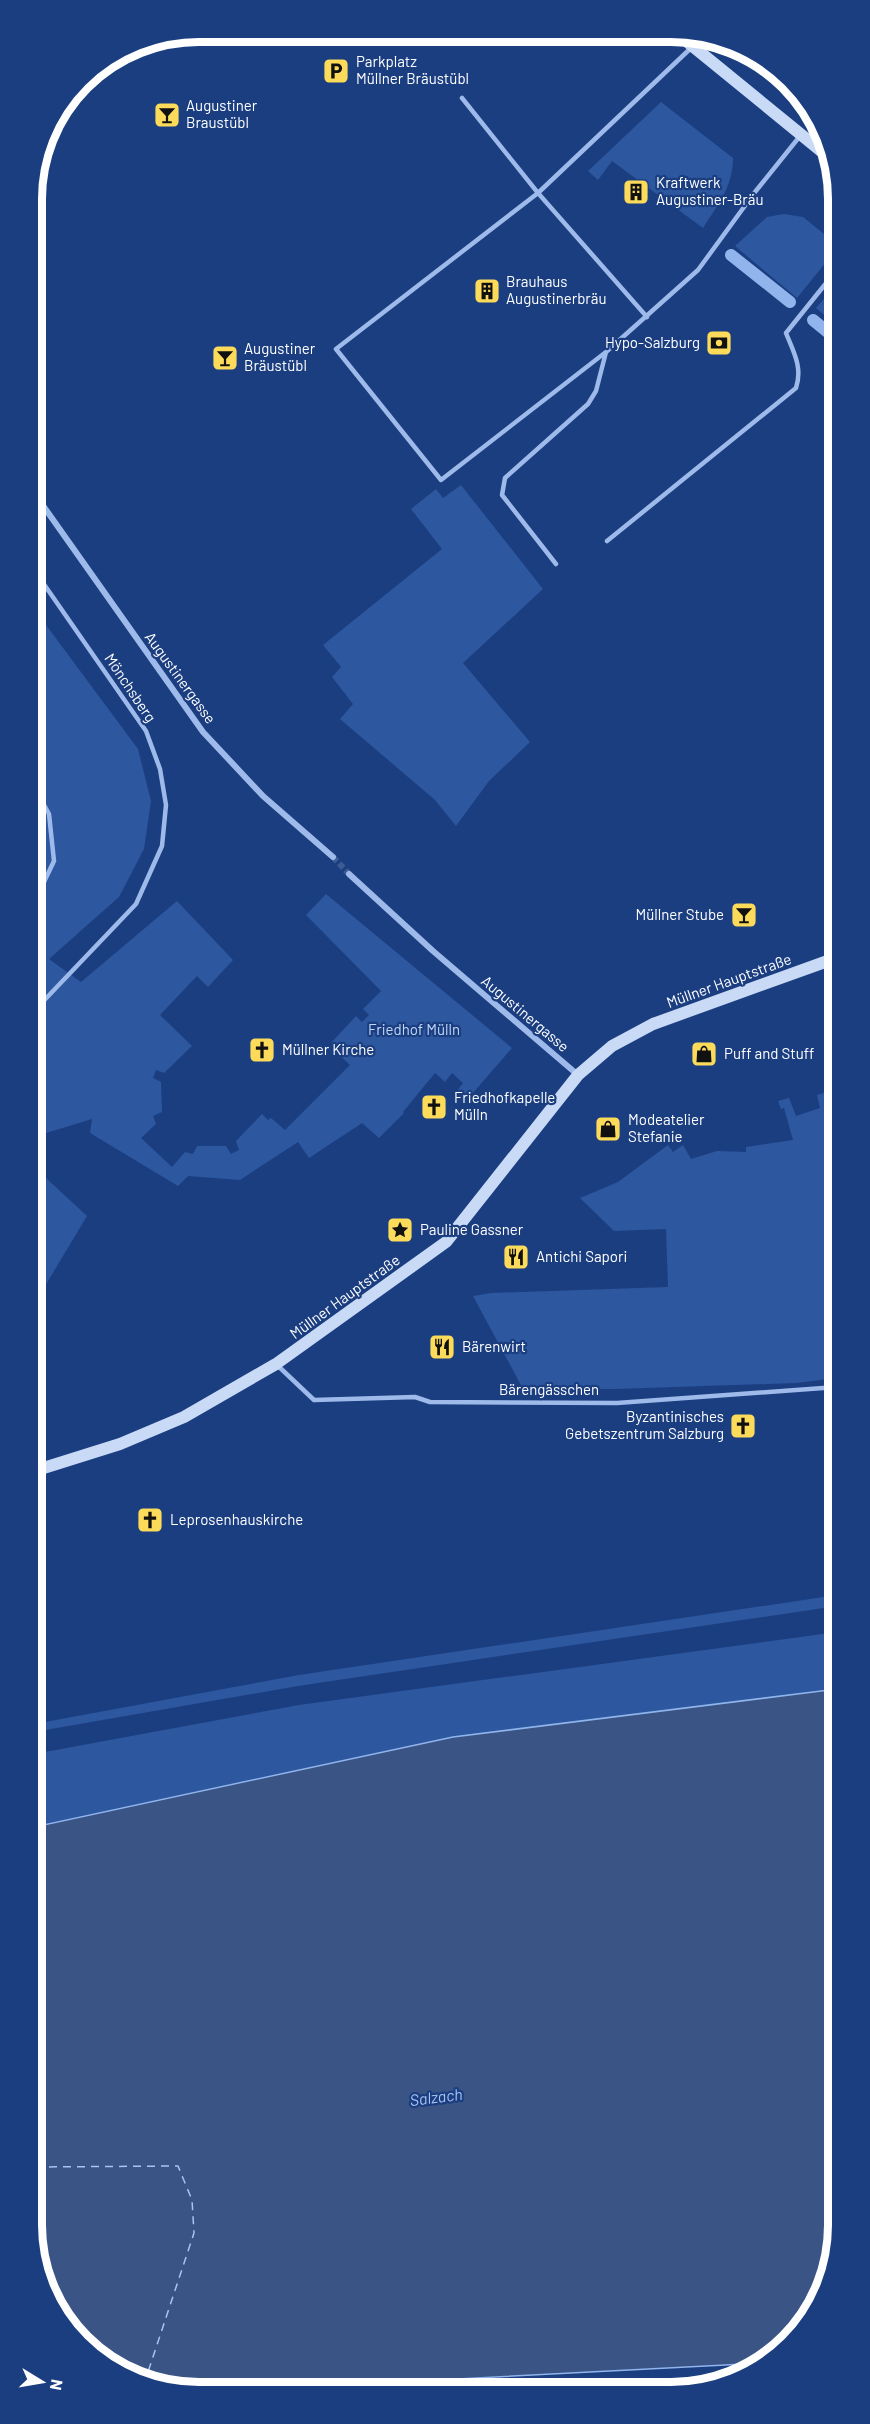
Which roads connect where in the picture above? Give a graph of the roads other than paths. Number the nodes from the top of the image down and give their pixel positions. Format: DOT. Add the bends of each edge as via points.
graph roads {
  1 [pos="690,43"];
  2 [pos="693,46"];
  3 [pos="462,98"];
  4 [pos="802,134"];
  5 [pos="820,150"];
  6 [pos="538,193"];
  7 [pos="828,281"];
  8 [pos="647,317"];
  9 [pos="606,352"];
  10 [pos="42,506"];
  11 [pos="607,541"];
  12 [pos="556,564"];
  13 [pos="42,581"];
  14 [pos="42,801"];
  15 [pos="333,857"];
  16 [pos="349,874"];
  17 [pos="42,886"];
  18 [pos="828,961"];
  19 [pos="42,1002"];
  20 [pos="578,1076"];
  21 [pos="276,1364"];
  22 [pos="828,1388"];
  23 [pos="42,1468"];
  1 -- 2 [label="street"];
  2 -- 4 [label="street"];
  2 -- 6 [label="lane"];
  3 -- 6 [label="lane"];
  4 -- 5 [label="street"];
  4 -- 8 [label="lane" via="698,270"];
  6 -- 8 [label="lane"];
  6 -- 9 [label="lane" via="336,349 441,480"];
  7 -- 11 [label="lane" via="786,333 799,364 796,387"];
  8 -- 9 [label="lane"];
  9 -- 12 [label="lane" via="596,391 588,404 505,478 502,495"];
  10 -- 15 [label="street, Augustinergasse" via="203,732 263,796"];
  13 -- 19 [label="lane, Mönchsberg" via="146,731 160,769 166,805 162,846 136,903"];
  14 -- 17 [label="lane" via="49,814 54,861"];
  16 -- 20 [label="street, Augustinergasse"];
  18 -- 20 [label="street, Müllner Hauptstraße" via="653,1024 612,1046"];
  20 -- 21 [label="street, Müllner Hauptstraße" via="446,1242"];
  21 -- 22 [label="lane, Bärengässchen" via="314,1400 415,1397 430,1402 617,1403"];
  21 -- 23 [label="street, Müllner Hauptstraße" via="184,1417 120,1444"];
}
